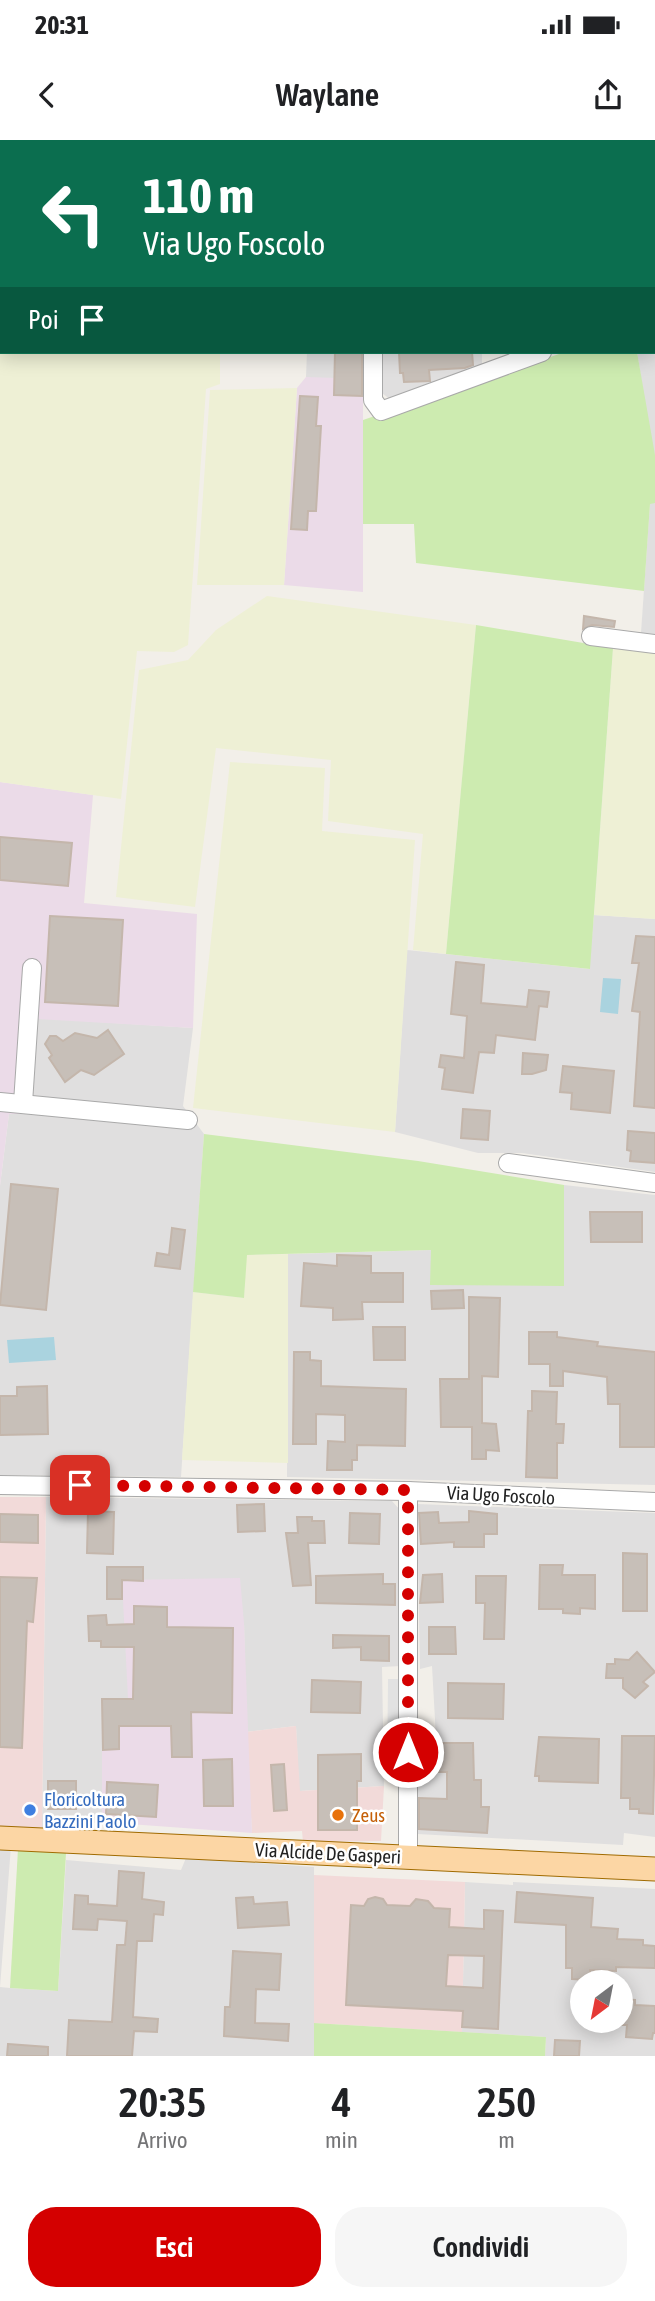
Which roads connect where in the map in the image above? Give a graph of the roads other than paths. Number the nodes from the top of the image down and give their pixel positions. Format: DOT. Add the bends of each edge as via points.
graph roads {
  1 [pos="373,354"];
  2 [pos="537,354"];
  3 [pos="591,636"];
  4 [pos="655,644"];
  5 [pos="32,968"];
  6 [pos="0,1102"];
  7 [pos="23,1103"];
  8 [pos="188,1121"];
  9 [pos="508,1163"];
  10 [pos="655,1183"];
  11 [pos="0,1485"];
  12 [pos="408,1490"];
  13 [pos="655,1502"];
  14 [pos="1,1838"];
  15 [pos="408,1857"];
  16 [pos="655,1869"];
  1 -- 2 [label="street" via="373,400 382,411"];
  3 -- 4 [label="street"];
  5 -- 7 [label="street"];
  6 -- 7 [label="street"];
  7 -- 8 [label="street"];
  9 -- 10 [label="street"];
  11 -- 12 [label="street, Via Ugo Foscolo"];
  12 -- 13 [label="street, Via Ugo Foscolo"];
  12 -- 15 [label="street"];
  14 -- 15 [label="main road, Via Alcide De Gasperi"];
  15 -- 16 [label="main road, Via Alcide De Gasperi"];
}
